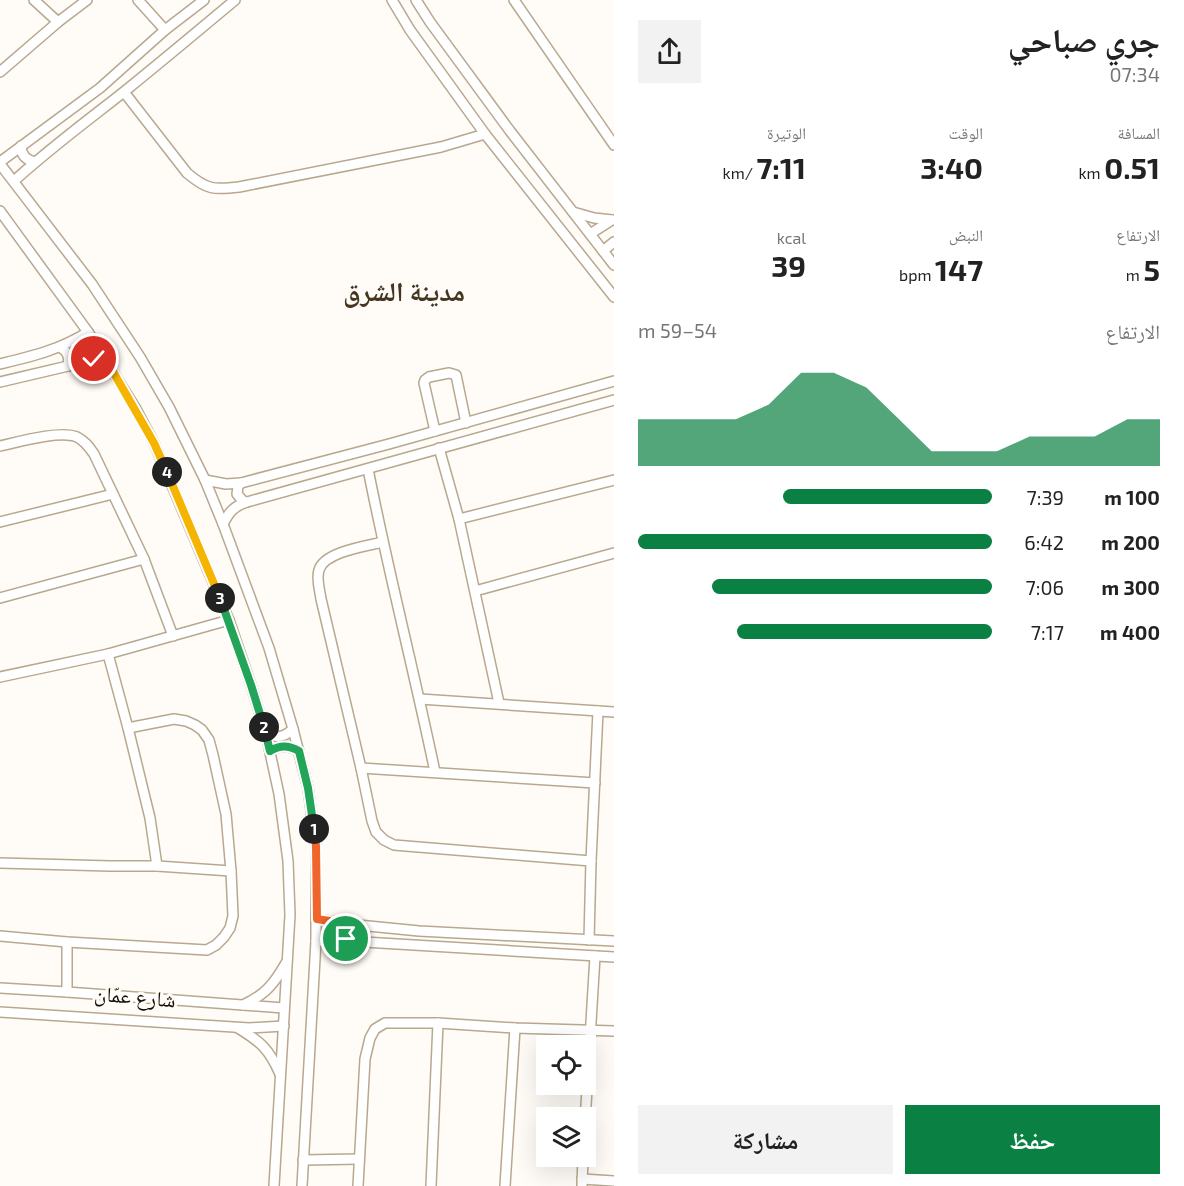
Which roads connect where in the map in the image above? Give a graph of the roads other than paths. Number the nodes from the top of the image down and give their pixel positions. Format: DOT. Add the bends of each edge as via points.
graph roads {
  1 [pos="34,0"];
  2 [pos="87,0"];
  3 [pos="138,0"];
  4 [pos="204,0"];
  5 [pos="235,0"];
  6 [pos="392,0"];
  7 [pos="416,0"];
  8 [pos="514,0"];
  9 [pos="58,22"];
  10 [pos="430,22"];
  11 [pos="165,30"];
  12 [pos="410,30"];
  13 [pos="1,71"];
  14 [pos="124,92"];
  15 [pos="614,125"];
  16 [pos="605,131"];
  17 [pos="485,134"];
  18 [pos="614,145"];
  19 [pos="21,146"];
  20 [pos="35,162"];
  21 [pos="0,163"];
  22 [pos="14,181"];
  23 [pos="0,212"];
  24 [pos="573,212"];
  25 [pos="613,220"];
  26 [pos="590,234"];
  27 [pos="614,242"];
  28 [pos="603,251"];
  29 [pos="614,265"];
  30 [pos="614,297"];
  31 [pos="88,332"];
  32 [pos="60,347"];
  33 [pos="104,356"];
  34 [pos="0,364"];
  35 [pos="68,366"];
  36 [pos="614,381"];
  37 [pos="0,382"];
  38 [pos="614,400"];
  39 [pos="466,423"];
  40 [pos="435,431"];
  41 [pos="0,446"];
  42 [pos="439,448"];
  43 [pos="368,469"];
  44 [pos="206,480"];
  45 [pos="614,480"];
  46 [pos="241,483"];
  47 [pos="113,494"];
  48 [pos="247,501"];
  49 [pos="459,519"];
  50 [pos="0,522"];
  51 [pos="223,524"];
  52 [pos="382,542"];
  53 [pos="614,553"];
  54 [pos="144,559"];
  55 [pos="476,591"];
  56 [pos="0,598"];
  57 [pos="229,620"];
  58 [pos="173,636"];
  59 [pos="108,654"];
  60 [pos="0,677"];
  61 [pos="420,699"];
  62 [pos="499,703"];
  63 [pos="598,711"];
  64 [pos="614,712"];
  65 [pos="128,728"];
  66 [pos="294,729"];
  67 [pos="266,734"];
  68 [pos="270,751"];
  69 [pos="299,751"];
  70 [pos="361,768"];
  71 [pos="435,772"];
  72 [pos="594,783"];
  73 [pos="591,861"];
  74 [pos="0,862"];
  75 [pos="157,866"];
  76 [pos="231,871"];
  77 [pos="317,919"];
  78 [pos="348,924"];
  79 [pos="0,936"];
  80 [pos="589,940"];
  81 [pos="316,941"];
  82 [pos="347,941"];
  83 [pos="614,941"];
  84 [pos="67,942"];
  85 [pos="595,956"];
  86 [pos="614,957"];
  87 [pos="287,961"];
  88 [pos="0,988"];
  89 [pos="67,992"];
  90 [pos="241,1006"];
  91 [pos="269,1008"];
  92 [pos="285,1008"];
  93 [pos="0,1012"];
  94 [pos="438,1023"];
  95 [pos="284,1026"];
  96 [pos="236,1027"];
  97 [pos="268,1027"];
  98 [pos="515,1028"];
  99 [pos="590,1030"];
  100 [pos="614,1031"];
  101 [pos="281,1075"];
  102 [pos="586,1107"];
  103 [pos="303,1160"];
  104 [pos="359,1160"];
  105 [pos="583,1167"];
  106 [pos="614,1181"];
  107 [pos="582,1183"];
  108 [pos="274,1186"];
  109 [pos="302,1186"];
  110 [pos="358,1186"];
  111 [pos="431,1186"];
  112 [pos="505,1186"];
  1 -- 9 [label="street"];
  2 -- 9 [label="street"];
  3 -- 11 [label="street"];
  4 -- 11 [label="street"];
  5 -- 14 [label="street"];
  6 -- 12 [label="street"];
  7 -- 10 [label="street"];
  8 -- 16 [label="street"];
  9 -- 13 [label="street"];
  10 -- 12 [label="street"];
  10 -- 24 [label="street"];
  11 -- 19 [label="street" via="100,88"];
  12 -- 17 [label="street"];
  14 -- 17 [label="street" via="187,173 199,183 219,189 441,147"];
  14 -- 20 [label="street"];
  15 -- 16 [label="street"];
  16 -- 18 [label="street"];
  17 -- 30 [label="street"];
  19 -- 20 [label="street" via="23,156"];
  19 -- 21 [label="street"];
  20 -- 22 [label="street"];
  21 -- 22 [label="street"];
  22 -- 44 [label="street" via="92,284 140,357"];
  23 -- 31 [label="street"];
  24 -- 25 [label="street"];
  24 -- 26 [label="street"];
  25 -- 26 [label="street"];
  26 -- 28 [label="street"];
  27 -- 28 [label="street"];
  28 -- 29 [label="street"];
  31 -- 32 [label="street"];
  31 -- 33 [label="street"];
  32 -- 34 [label="street"];
  32 -- 35 [label="street" via="68,354"];
  33 -- 35 [label="street"];
  33 -- 57 [label="street" via="154,443"];
  35 -- 37 [label="street"];
  36 -- 39 [label="street"];
  38 -- 42 [label="street"];
  39 -- 40 [label="street"];
  39 -- 40 [label="street" via="456,375 429,377 424,383"];
  40 -- 46 [label="street"];
  41 -- 47 [label="street" via="60,435 79,438 94,454"];
  42 -- 43 [label="street"];
  42 -- 49 [label="street"];
  43 -- 48 [label="street"];
  43 -- 52 [label="street"];
  44 -- 46 [label="street"];
  44 -- 51 [label="street"];
  45 -- 49 [label="street"];
  46 -- 48 [label="street" via="237,494"];
  47 -- 50 [label="street"];
  47 -- 54 [label="street"];
  48 -- 51 [label="street" via="232,510"];
  49 -- 55 [label="street"];
  51 -- 66 [label="street"];
  52 -- 61 [label="street"];
  52 -- 70 [label="street" via="333,555 319,570 321,599"];
  53 -- 55 [label="street"];
  54 -- 56 [label="street"];
  54 -- 58 [label="street"];
  55 -- 62 [label="street"];
  57 -- 58 [label="street"];
  57 -- 67 [label="street"];
  58 -- 59 [label="street"];
  59 -- 60 [label="street"];
  59 -- 65 [label="street"];
  61 -- 62 [label="street"];
  61 -- 71 [label="street"];
  62 -- 63 [label="street"];
  63 -- 64 [label="street"];
  63 -- 72 [label="street"];
  65 -- 75 [label="street" via="150,818"];
  65 -- 76 [label="street" via="174,719 202,730 209,740 226,814"];
  66 -- 67 [label="street" via="281,737"];
  66 -- 69 [label="street"];
  67 -- 68 [label="street"];
  68 -- 69 [label="street" via="284,746"];
  68 -- 87 [label="street" via="288,861"];
  69 -- 77 [label="street" via="316,846"];
  70 -- 71 [label="street"];
  70 -- 73 [label="street" via="376,832 394,845"];
  71 -- 72 [label="street"];
  72 -- 73 [label="street"];
  73 -- 80 [label="street"];
  74 -- 75 [label="street"];
  75 -- 76 [label="street"];
  76 -- 84 [label="street" via="230,928 207,950"];
  77 -- 78 [label="street"];
  77 -- 81 [label="street"];
  78 -- 80 [label="street"];
  78 -- 82 [label="street"];
  79 -- 84 [label="street"];
  80 -- 83 [label="street"];
  81 -- 82 [label="street"];
  81 -- 103 [label="street"];
  82 -- 85 [label="street"];
  84 -- 89 [label="street"];
  85 -- 86 [label="street"];
  85 -- 99 [label="street"];
  87 -- 90 [label="street" via="269,988"];
  87 -- 92 [label="street"];
  88 -- 89 [label="street, شارع عمّان"];
  89 -- 90 [label="street, شارع عمّان"];
  90 -- 91 [label="street, شارع عمّان"];
  91 -- 92 [label="street, شارع عمّان"];
  91 -- 97 [label="street" via="273,1017"];
  92 -- 95 [label="street"];
  93 -- 96 [label="street, شارع عمّان"];
  94 -- 98 [label="street"];
  94 -- 104 [label="street" via="385,1023 375,1029 365,1059"];
  94 -- 111 [label="street"];
  95 -- 97 [label="street, شارع عمّان"];
  95 -- 101 [label="street"];
  96 -- 97 [label="street, شارع عمّان"];
  96 -- 101 [label="street" via="269,1051"];
  98 -- 99 [label="street"];
  98 -- 112 [label="street"];
  99 -- 100 [label="street"];
  99 -- 102 [label="street"];
  101 -- 108 [label="street"];
  103 -- 104 [label="street"];
  103 -- 109 [label="street"];
  104 -- 110 [label="street"];
  105 -- 107 [label="street"];
  106 -- 107 [label="street"];
}
